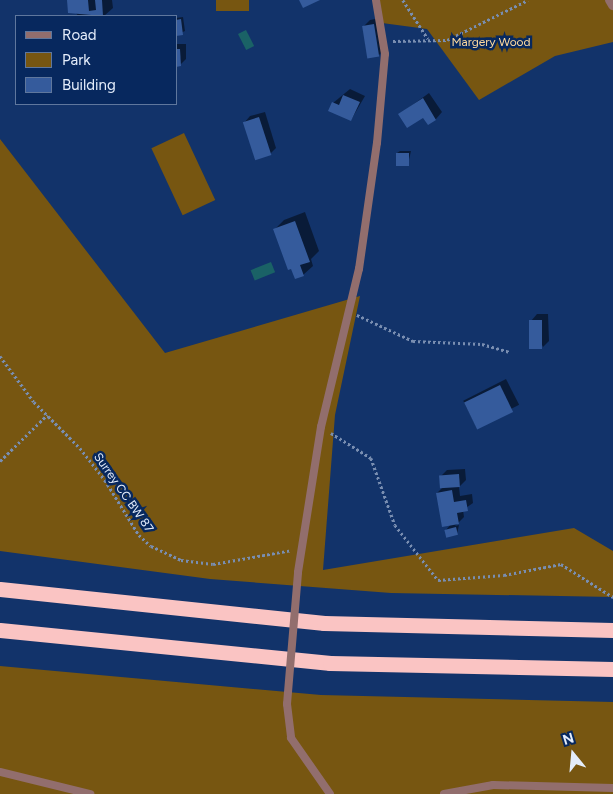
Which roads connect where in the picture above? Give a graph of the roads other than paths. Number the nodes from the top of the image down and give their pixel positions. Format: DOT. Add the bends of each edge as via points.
graph roads {
  1 [pos="376,0"];
  2 [pos="610,0"];
  3 [pos="613,5"];
  4 [pos="0,589"];
  5 [pos="0,630"];
  6 [pos="613,630"];
  7 [pos="613,669"];
  8 [pos="0,772"];
  9 [pos="613,788"];
  10 [pos="90,794"];
  11 [pos="330,794"];
  12 [pos="444,794"];
  1 -- 11 [label="lane, bridge" via="384,39 381,114 359,268 321,427 301,548 287,704 291,738"];
  2 -- 3 [label="street"];
  4 -- 6 [label="highway" via="324,623"];
  5 -- 7 [label="highway" via="330,663"];
  8 -- 10 [label="lane"];
  9 -- 12 [label="lane" via="493,785"];
}
